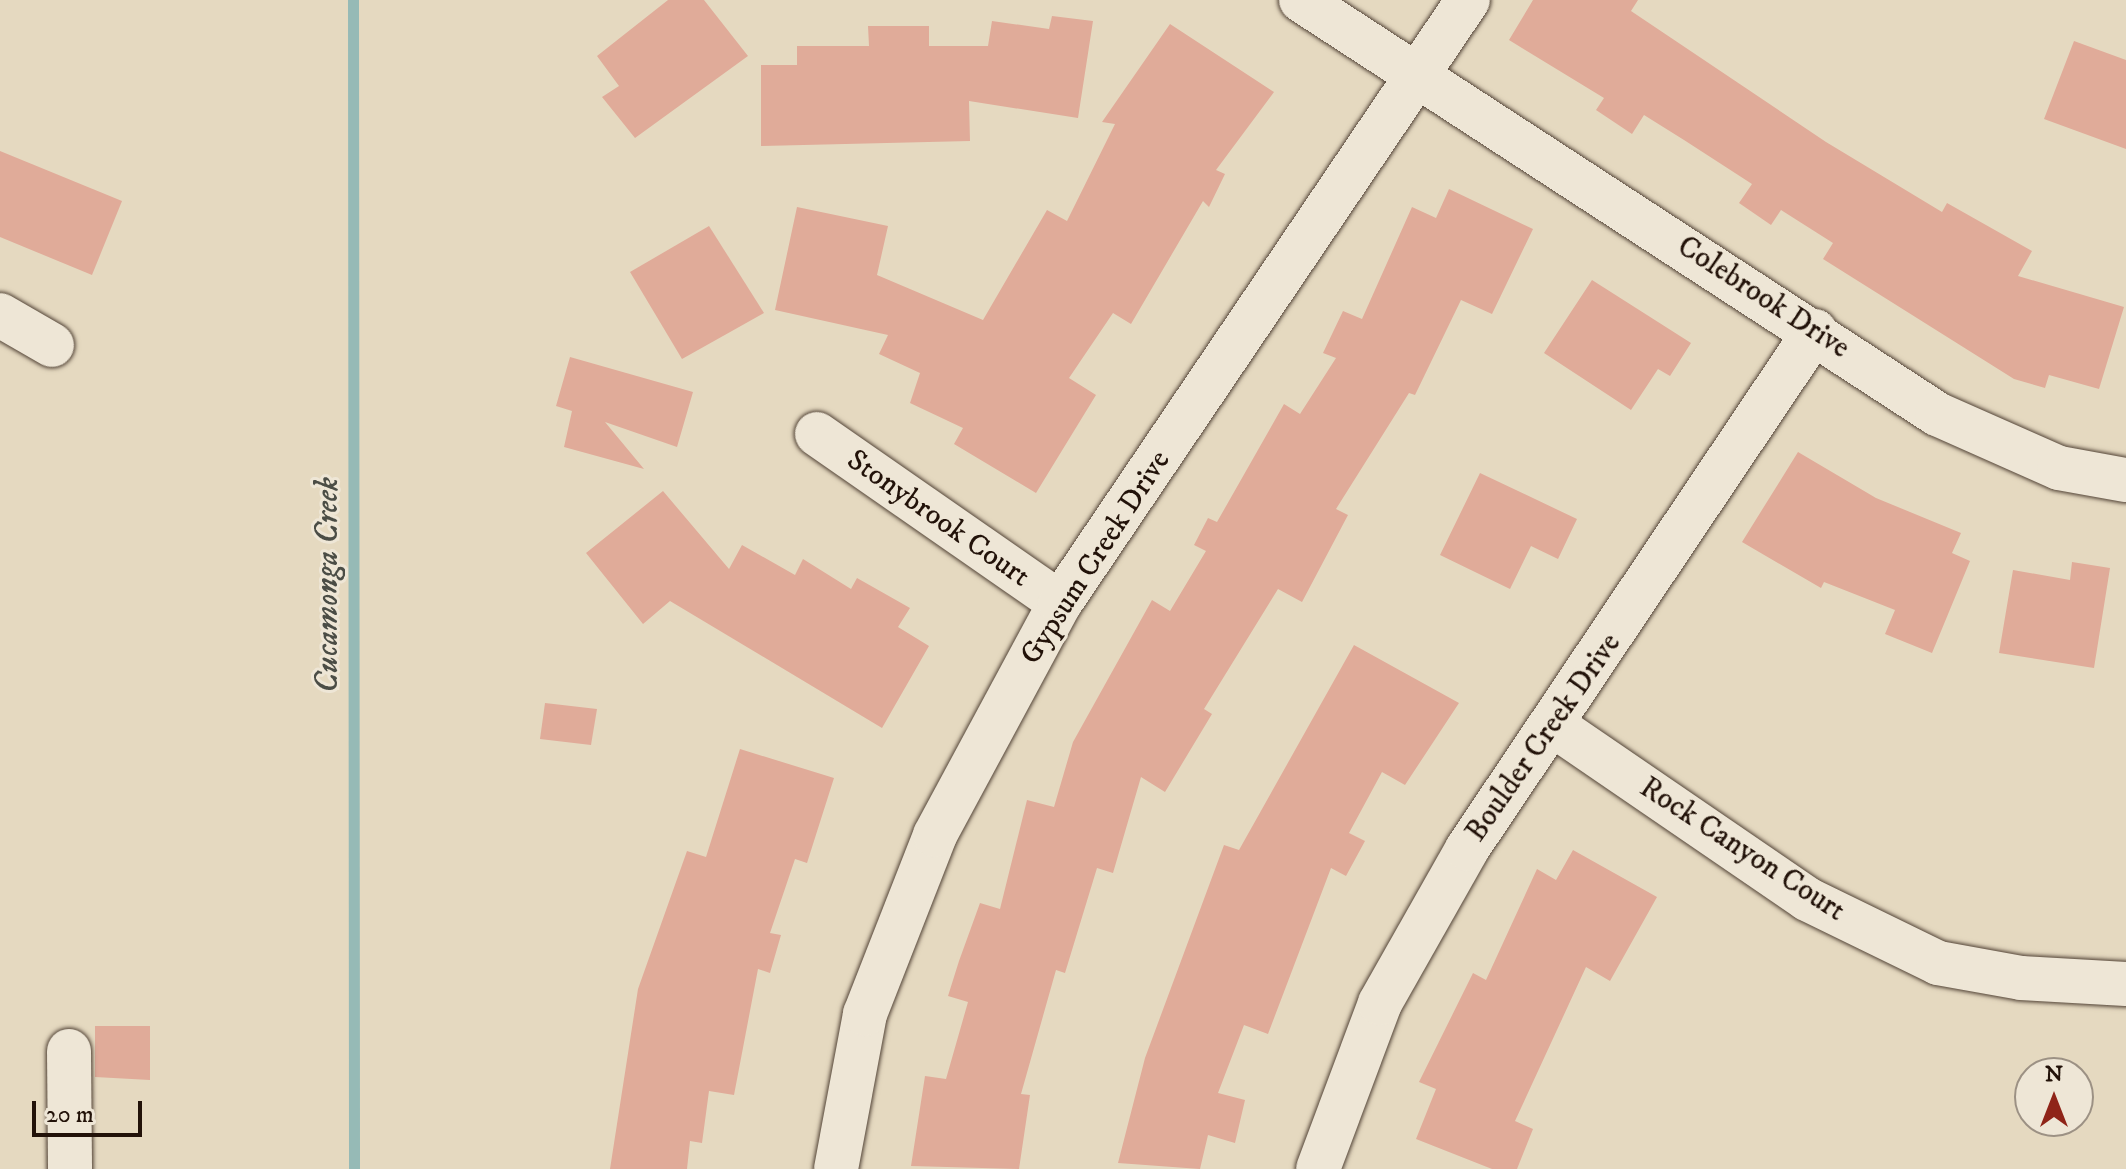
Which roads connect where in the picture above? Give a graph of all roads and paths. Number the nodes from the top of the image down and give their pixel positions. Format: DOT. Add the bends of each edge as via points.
graph roads {
  1 [pos="1301,0"];
  2 [pos="1468,0"];
  3 [pos="1420,73"];
  4 [pos="0,315"];
  5 [pos="1815,331"];
  6 [pos="52,345"];
  7 [pos="817,434"];
  8 [pos="2126,480"];
  9 [pos="1060,603"];
  10 [pos="1556,727"];
  11 [pos="2126,984"];
  12 [pos="69,1051"];
  13 [pos="70,1169"];
  14 [pos="836,1169"];
  15 [pos="1318,1169"];
  1 -- 3 [label="street, Colebrook Drive"];
  2 -- 3 [label="street, Gypsum Creek Drive"];
  3 -- 5 [label="street, Colebrook Drive"];
  3 -- 9 [label="street, Gypsum Creek Drive"];
  4 -- 6 [label="street"];
  5 -- 8 [label="street, Colebrook Drive" via="1937,414 2059,468"];
  5 -- 10 [label="street, Boulder Creek Drive"];
  7 -- 9 [label="street, Stonybrook Court"];
  9 -- 14 [label="street, Gypsum Creek Drive" via="935,835 865,1014"];
  10 -- 11 [label="street, Rock Canyon Court" via="1807,899 1938,963 2021,978"];
  10 -- 15 [label="street, Boulder Creek Drive" via="1467,849 1380,1003"];
  12 -- 13 [label="street"];
}
